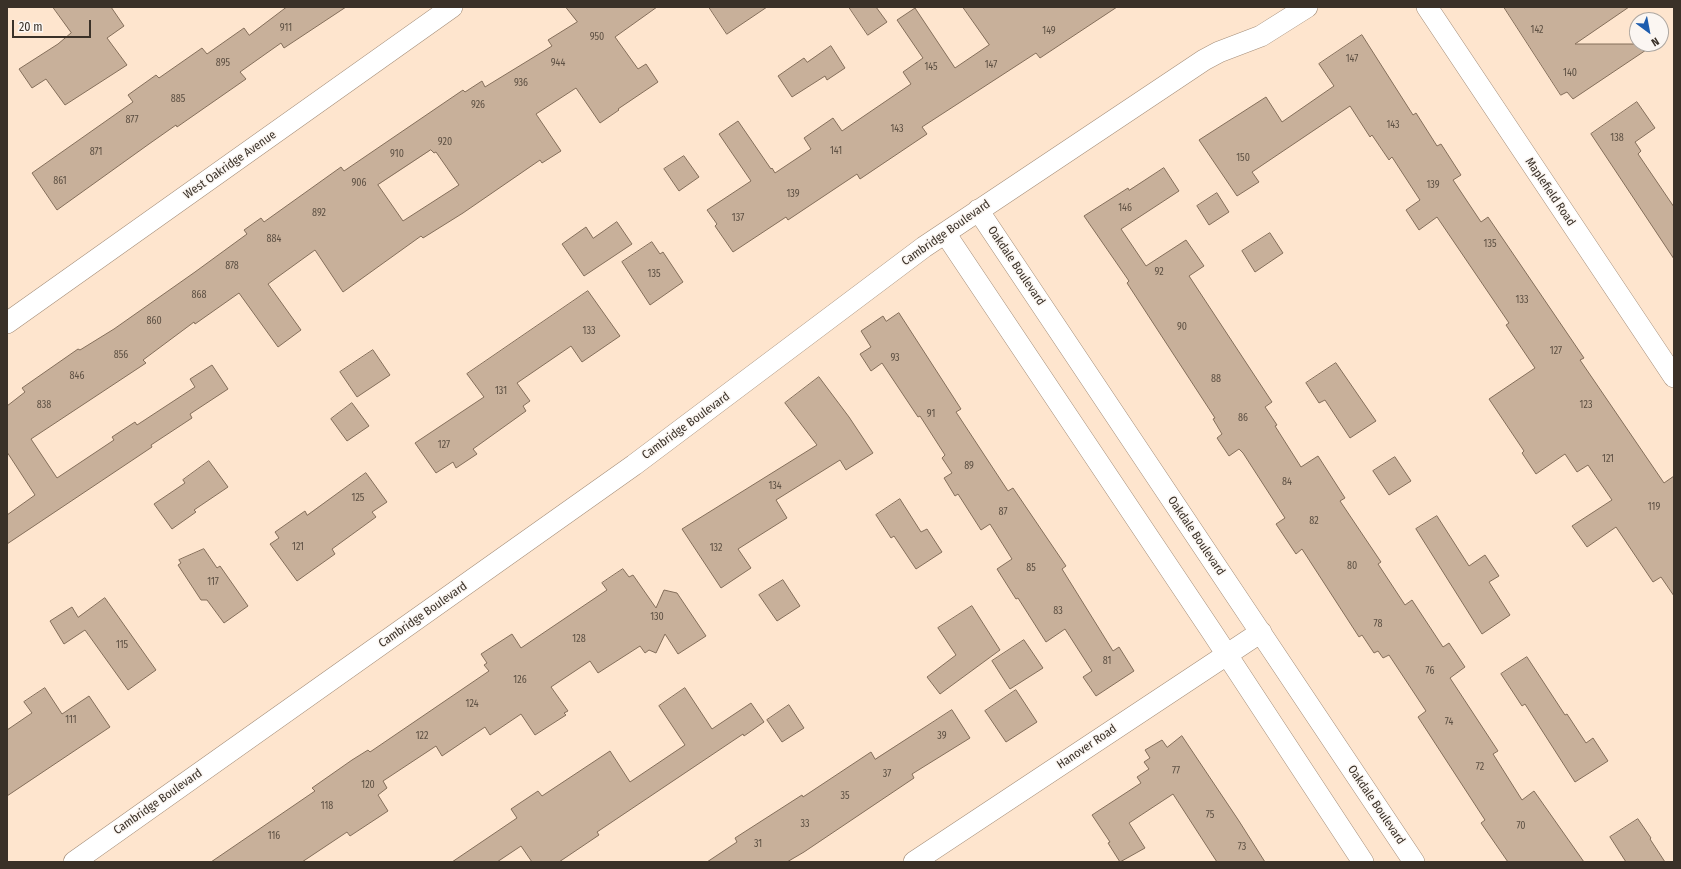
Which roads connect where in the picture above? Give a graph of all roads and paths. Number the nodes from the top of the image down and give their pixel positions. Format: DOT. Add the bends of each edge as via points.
graph roads {
  1 [pos="452,7"];
  2 [pos="1308,7"];
  3 [pos="1426,7"];
  4 [pos="978,210"];
  5 [pos="945,233"];
  6 [pos="7,323"];
  7 [pos="1674,377"];
  8 [pos="1261,632"];
  9 [pos="1227,654"];
  10 [pos="74,862"];
  11 [pos="914,862"];
  12 [pos="1364,862"];
  13 [pos="1414,862"];
  1 -- 6 [label="street, West Oakridge Avenue"];
  2 -- 4 [label="street, Cambridge Boulevard" via="1261,36 1204,60"];
  3 -- 7 [label="street, Maplefield Road"];
  4 -- 5 [label="street, Cambridge Boulevard"];
  4 -- 8 [label="street, Oakdale Boulevard"];
  5 -- 9 [label="street"];
  5 -- 10 [label="street, Cambridge Boulevard" via="844,305 634,465"];
  8 -- 9 [label="street, Hanover Road"];
  8 -- 13 [label="street, Oakdale Boulevard"];
  9 -- 11 [label="street, Hanover Road"];
  9 -- 12 [label="street"];
}
